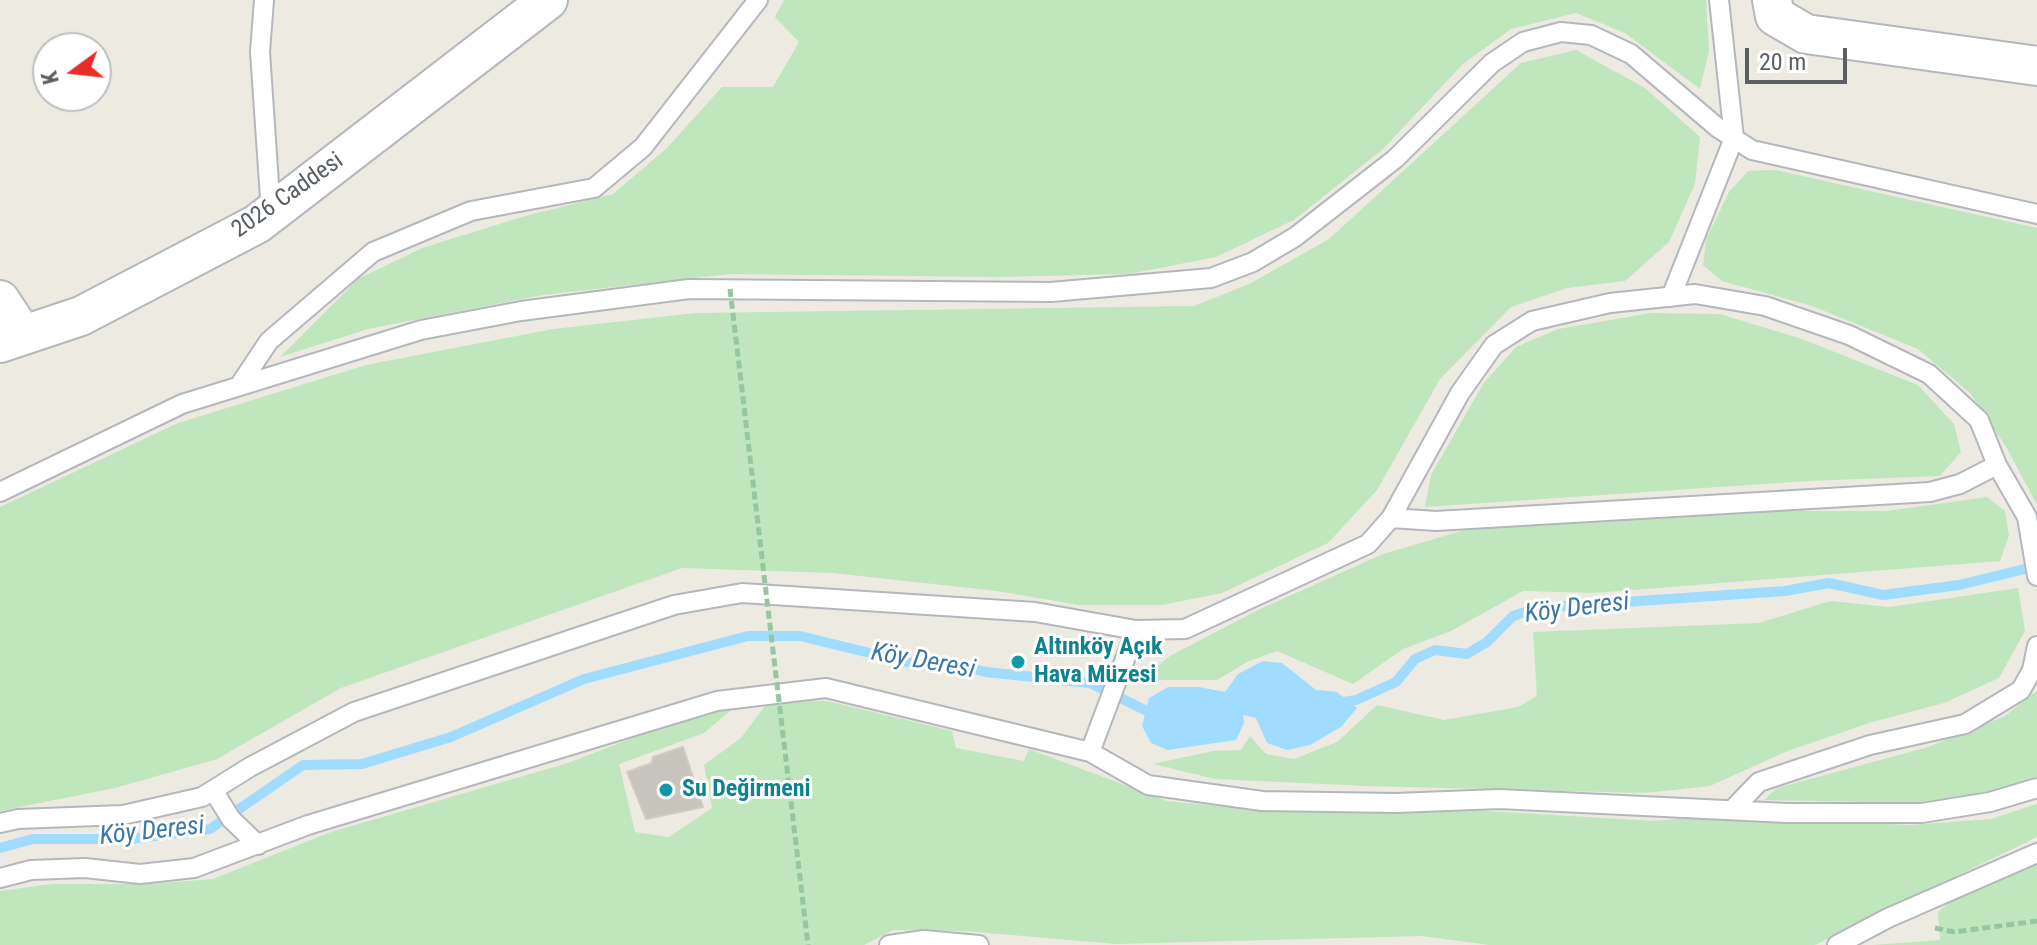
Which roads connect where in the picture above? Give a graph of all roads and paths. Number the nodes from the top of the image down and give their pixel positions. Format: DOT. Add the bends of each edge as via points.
graph roads {
  1 [pos="264,0"];
  2 [pos="548,0"];
  3 [pos="758,0"];
  4 [pos="1719,0"];
  5 [pos="1772,0"];
  6 [pos="2037,66"];
  7 [pos="1734,138"];
  8 [pos="271,213"];
  9 [pos="2037,214"];
  10 [pos="730,289"];
  11 [pos="1671,297"];
  12 [pos="0,300"];
  13 [pos="12,339"];
  14 [pos="239,386"];
  15 [pos="1997,465"];
  16 [pos="0,492"];
  17 [pos="1391,518"];
  18 [pos="2037,576"];
  19 [pos="1136,630"];
  20 [pos="2037,646"];
  21 [pos="1090,752"];
  22 [pos="2037,788"];
  23 [pos="213,790"];
  24 [pos="1733,809"];
  25 [pos="0,823"];
  26 [pos="258,845"];
  27 [pos="2037,853"];
  28 [pos="0,878"];
  29 [pos="1888,918"];
  30 [pos="2037,921"];
  31 [pos="808,945"];
  32 [pos="889,945"];
  33 [pos="979,945"];
  34 [pos="1837,945"];
  1 -- 8 [label="lane" via="260,52"];
  2 -- 8 [label="street, 2026 Caddesi"];
  3 -- 14 [label="lane" via="643,147 594,188 471,211 373,252 269,341"];
  4 -- 7 [label="lane"];
  5 -- 6 [label="street" via="1775,16 1806,34"];
  7 -- 9 [label="lane" via="1752,150"];
  7 -- 10 [label="lane" via="1631,54 1591,35 1561,32 1523,42 1492,63 1395,159 1295,237 1253,262 1211,278 1051,292"];
  7 -- 11 [label="lane"];
  8 -- 13 [label="street, 2026 Caddesi" via="81,316"];
  10 -- 14 [label="lane" via="689,289 521,311 421,330"];
  10 -- 31 [label="path, bridge"];
  11 -- 15 [label="lane" via="1695,294 1765,306 1849,335 1929,374 1979,420"];
  11 -- 17 [label="lane" via="1610,303 1532,321 1494,345 1460,393"];
  12 -- 13 [label="street"];
  14 -- 16 [label="lane" via="182,404"];
  15 -- 17 [label="lane" via="1930,492 1436,521"];
  15 -- 18 [label="lane" via="2027,517"];
  17 -- 19 [label="lane" via="1368,544 1197,624"];
  19 -- 21 [label="lane"];
  19 -- 23 [label="lane" via="1035,612 742,593 674,605 354,712"];
  20 -- 24 [label="lane" via="2021,690 1965,724 1870,745 1759,782"];
  21 -- 24 [label="lane" via="1148,785 1262,801 1499,799"];
  21 -- 26 [label="lane" via="826,688 717,701 308,825"];
  22 -- 24 [label="lane" via="1922,813"];
  23 -- 25 [label="lane" via="123,815"];
  23 -- 26 [label="lane" via="231,819"];
  26 -- 28 [label="lane" via="194,868 140,874 31,870"];
  27 -- 29 [label="lane"];
  29 -- 30 [label="path" via="1954,932"];
  29 -- 34 [label="lane"];
  32 -- 33 [label="lane" via="924,940"];
}
